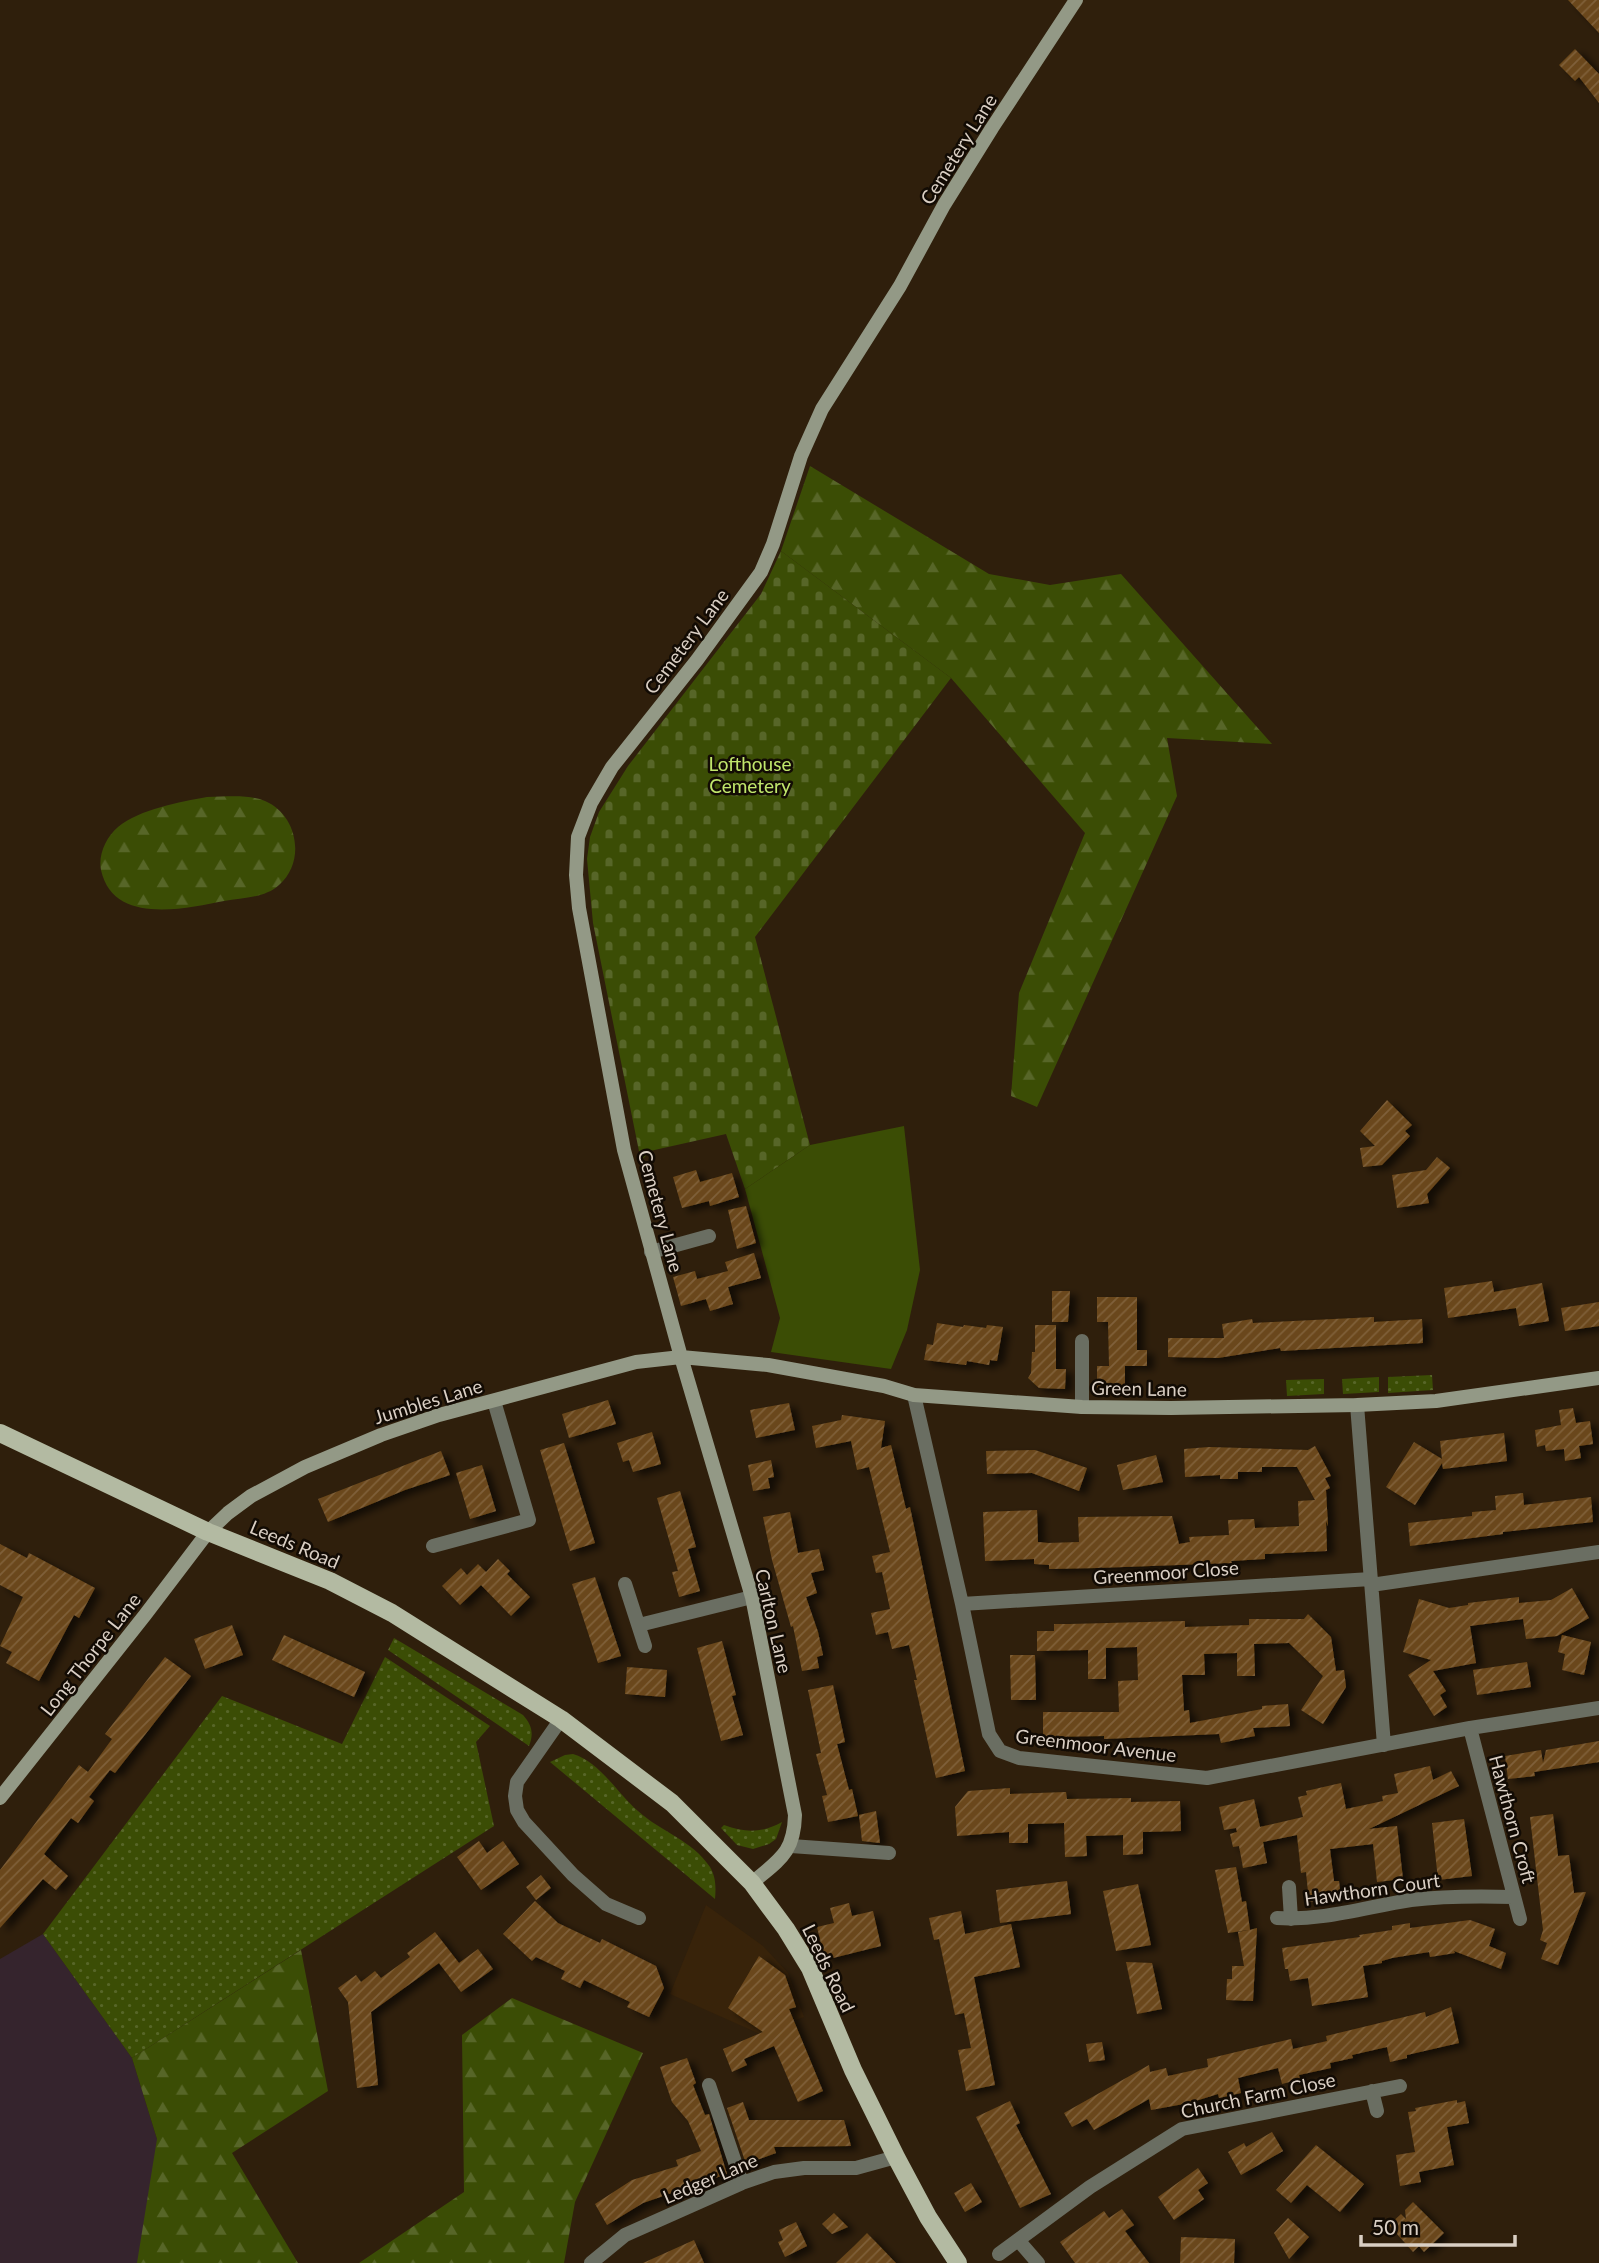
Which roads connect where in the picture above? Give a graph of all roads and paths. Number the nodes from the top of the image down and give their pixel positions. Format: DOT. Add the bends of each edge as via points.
graph roads {
  1 [pos="1076,0"];
  2 [pos="709,1236"];
  3 [pos="651,1251"];
  4 [pos="1082,1342"];
  5 [pos="681,1357"];
  6 [pos="1599,1378"];
  7 [pos="914,1395"];
  8 [pos="495,1401"];
  9 [pos="1357,1405"];
  10 [pos="1082,1406"];
  11 [pos="0,1433"];
  12 [pos="208,1532"];
  13 [pos="433,1546"];
  14 [pos="1599,1552"];
  15 [pos="1371,1582"];
  16 [pos="625,1584"];
  17 [pos="752,1597"];
  18 [pos="962,1604"];
  19 [pos="639,1625"];
  20 [pos="645,1646"];
  21 [pos="1599,1707"];
  22 [pos="561,1719"];
  23 [pos="1469,1728"];
  24 [pos="1384,1745"];
  25 [pos="3,1790"];
  26 [pos="791,1846"];
  27 [pos="889,1853"];
  28 [pos="752,1883"];
  29 [pos="1289,1887"];
  30 [pos="1513,1897"];
  31 [pos="639,1918"];
  32 [pos="1520,1919"];
  33 [pos="709,2085"];
  34 [pos="1401,2086"];
  35 [pos="1372,2091"];
  36 [pos="1377,2111"];
  37 [pos="896,2157"];
  38 [pos="742,2183"];
  39 [pos="1018,2240"];
  40 [pos="999,2254"];
  41 [pos="591,2263"];
  42 [pos="958,2263"];
  43 [pos="1038,2263"];
  1 -- 3 [label="street, Cemetery Lane" via="944,205 900,286 822,409 761,572 612,767 578,837 576,874 595,1002 624,1150"];
  2 -- 3 [label="street"];
  3 -- 5 [label="street, Cemetery Lane"];
  4 -- 10 [label="street"];
  5 -- 7 [label="street, Green Lane" via="768,1365"];
  5 -- 8 [label="street, Jumbles Lane" via="636,1362"];
  5 -- 17 [label="street, Carlton Lane"];
  6 -- 9 [label="street, Green Lane" via="1436,1401"];
  7 -- 10 [label="street, Green Lane"];
  7 -- 18 [label="street, Greenmoor Avenue"];
  8 -- 12 [label="street, Jumbles Lane" via="381,1435 305,1467 251,1496"];
  8 -- 13 [label="street" via="529,1520"];
  9 -- 10 [label="street, Green Lane"];
  9 -- 15 [label="street"];
  11 -- 12 [label="main road, Leeds Road"];
  12 -- 22 [label="main road, Leeds Road" via="330,1581 392,1613"];
  12 -- 25 [label="street, Long Thorpe Lane"];
  14 -- 15 [label="street, Greenmoor Close"];
  15 -- 18 [label="street, Greenmoor Close"];
  15 -- 24 [label="street"];
  16 -- 19 [label="street"];
  17 -- 19 [label="street"];
  17 -- 26 [label="street, Carlton Lane" via="795,1815"];
  18 -- 24 [label="street, Greenmoor Avenue" via="989,1734 993,1744 1009,1756 1207,1778"];
  19 -- 20 [label="street"];
  21 -- 23 [label="street, Greenmoor Avenue"];
  22 -- 28 [label="main road, Leeds Road" via="672,1803"];
  22 -- 31 [label="street" via="517,1783 517,1810 590,1890 606,1904"];
  23 -- 24 [label="street, Greenmoor Avenue"];
  23 -- 30 [label="street, Hawthorn Croft"];
  26 -- 27 [label="street"];
  26 -- 28 [label="street"];
  28 -- 37 [label="main road, Leeds Road" via="810,1968"];
  29 -- 30 [label="street, Hawthorn Court" via="1284,1918 1325,1917 1410,1900"];
  30 -- 32 [label="street, Hawthorn Croft"];
  33 -- 38 [label="street"];
  34 -- 35 [label="street, Church Farm Close"];
  35 -- 36 [label="street"];
  35 -- 39 [label="street, Church Farm Close" via="1182,2129 1090,2187"];
  37 -- 38 [label="street, Ledger Lane" via="856,2168 774,2172"];
  37 -- 42 [label="main road, Leeds Road"];
  38 -- 41 [label="street, Ledger Lane" via="625,2235"];
  39 -- 40 [label="street, Church Farm Close"];
  39 -- 43 [label="street"];
}
